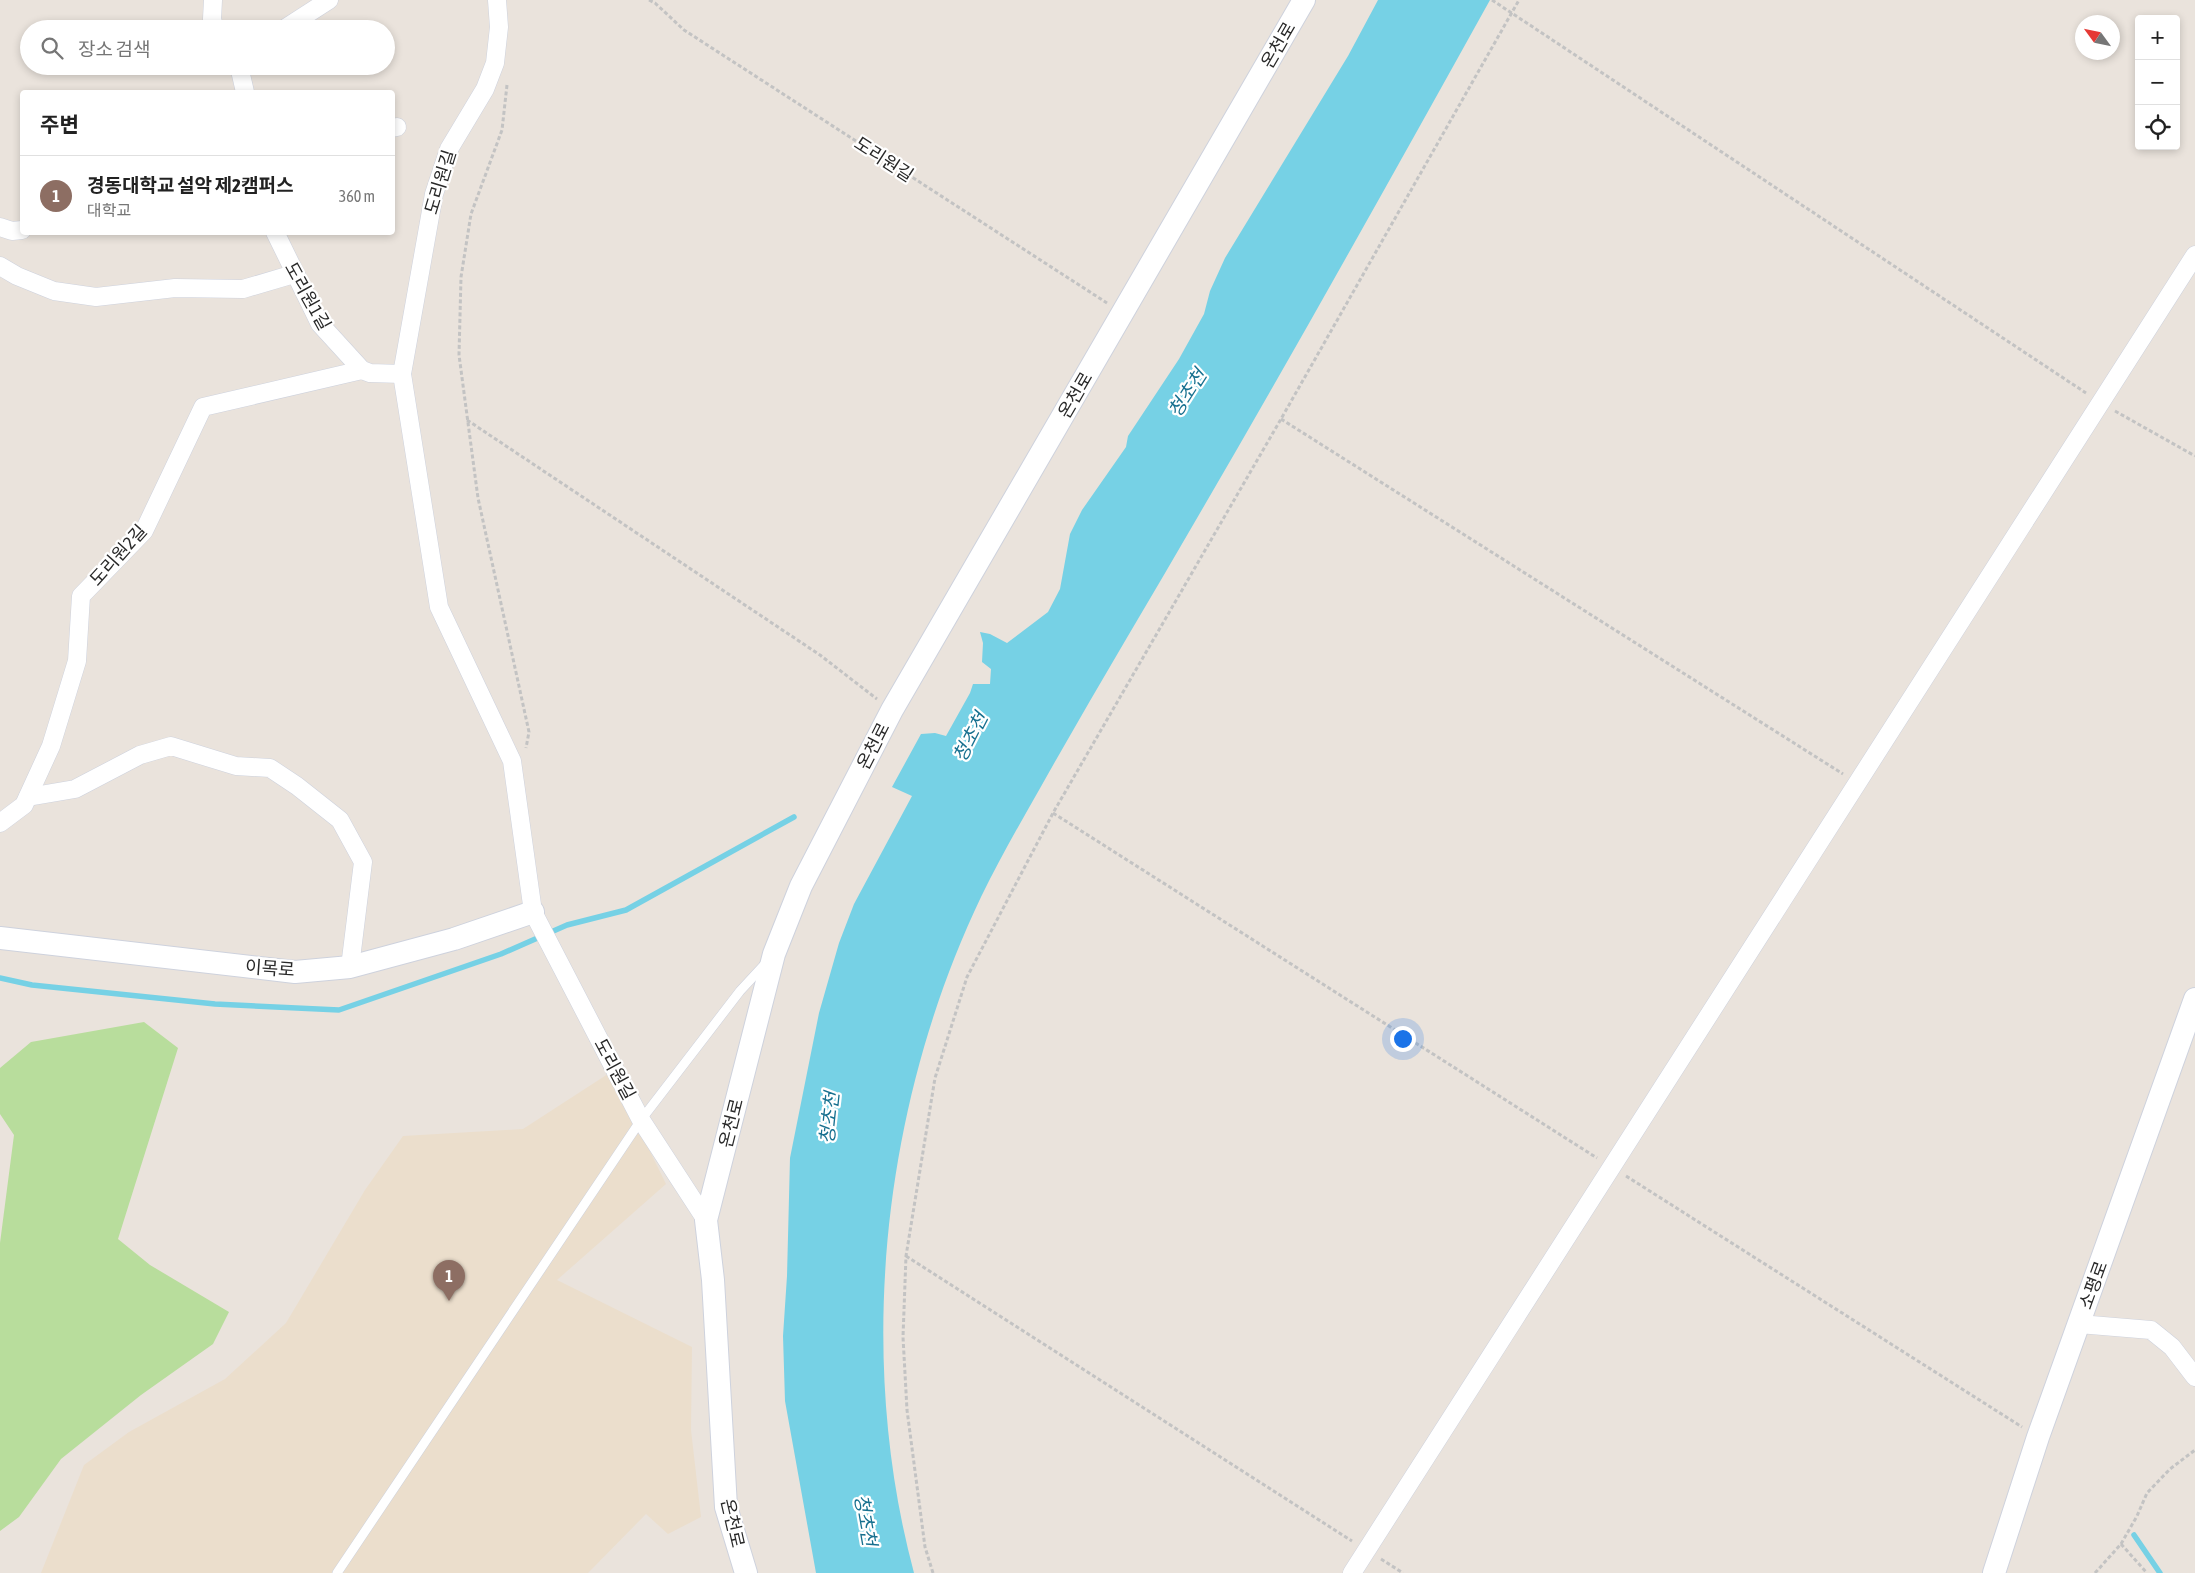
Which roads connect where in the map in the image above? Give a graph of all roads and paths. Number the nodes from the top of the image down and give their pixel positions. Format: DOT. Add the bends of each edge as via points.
graph roads {
  1 [pos="213,0"];
  2 [pos="329,0"];
  3 [pos="497,0"];
  4 [pos="649,0"];
  5 [pos="1304,0"];
  6 [pos="1492,0"];
  7 [pos="1519,0"];
  8 [pos="1511,13"];
  9 [pos="212,20"];
  10 [pos="298,20"];
  11 [pos="241,75"];
  12 [pos="507,84"];
  13 [pos="245,90"];
  14 [pos="0,227"];
  15 [pos="20,230"];
  16 [pos="276,235"];
  17 [pos="2195,256"];
  18 [pos="0,266"];
  19 [pos="294,274"];
  20 [pos="1123,313"];
  21 [pos="362,370"];
  22 [pos="402,374"];
  23 [pos="2101,403"];
  24 [pos="467,420"];
  25 [pos="1281,420"];
  26 [pos="2195,456"];
  27 [pos="892,710"];
  28 [pos="512,761"];
  29 [pos="1857,783"];
  30 [pos="28,797"];
  31 [pos="1053,813"];
  32 [pos="0,823"];
  33 [pos="533,912"];
  34 [pos="0,938"];
  35 [pos="774,954"];
  36 [pos="350,967"];
  37 [pos="2195,999"];
  38 [pos="641,1120"];
  39 [pos="1612,1167"];
  40 [pos="706,1220"];
  41 [pos="906,1256"];
  42 [pos="2079,1324"];
  43 [pos="2195,1378"];
  44 [pos="2038,1437"];
  45 [pos="2195,1450"];
  46 [pos="2121,1544"];
  47 [pos="1367,1550"];
  48 [pos="336,1573"];
  49 [pos="746,1573"];
  50 [pos="933,1573"];
  51 [pos="1352,1573"];
  52 [pos="1403,1573"];
  53 [pos="1994,1573"];
  54 [pos="2095,1573"];
  55 [pos="2146,1573"];
  1 -- 9 [label="street"];
  2 -- 10 [label="street"];
  3 -- 22 [label="street, 도리원길" via="499,27 495,63 485,89 449,149 434,194"];
  4 -- 20 [label="path, 도리원길" via="684,30"];
  5 -- 20 [label="street, 온천로"];
  6 -- 8 [label="path"];
  7 -- 8 [label="path"];
  8 -- 23 [label="path"];
  8 -- 25 [label="path"];
  11 -- 13 [label="street"];
  12 -- 24 [label="path" via="502,130 471,214 461,277 459,355"];
  14 -- 15 [label="street"];
  16 -- 19 [label="street, 도리원1길"];
  17 -- 23 [label="street"];
  18 -- 19 [label="street" via="54,292 96,297 175,288 244,289"];
  19 -- 21 [label="street, 도리원1길" via="320,324"];
  20 -- 27 [label="street, 온천로"];
  21 -- 22 [label="street"];
  21 -- 30 [label="street, 도리원2길" via="204,407 144,531 81,596 77,661 51,746"];
  22 -- 28 [label="street, 도리원길" via="440,607"];
  23 -- 26 [label="path"];
  23 -- 29 [label="street"];
  24 -- 27 [label="path" via="820,655"];
  24 -- 28 [label="path" via="478,498 529,732 526,748"];
  25 -- 29 [label="path"];
  25 -- 31 [label="path"];
  27 -- 35 [label="street, 온천로" via="801,886"];
  28 -- 33 [label="street, 도리원길"];
  29 -- 39 [label="street"];
  30 -- 32 [label="street, 도리원2길" via="24,805"];
  30 -- 36 [label="street" via="75,789 140,755 171,746 236,766 270,768 340,820 364,862"];
  31 -- 39 [label="path"];
  31 -- 41 [label="path" via="967,977 936,1078"];
  33 -- 36 [label="street, 이목로" via="454,939"];
  33 -- 38 [label="street, 도리원길"];
  34 -- 36 [label="street, 이목로" via="295,972"];
  35 -- 38 [label="lane" via="740,991"];
  35 -- 40 [label="street, 온천로"];
  37 -- 42 [label="street, 소평로"];
  38 -- 40 [label="street, 도리원길"];
  38 -- 48 [label="lane"];
  39 -- 44 [label="path"];
  39 -- 47 [label="street"];
  40 -- 49 [label="street, 온천로" via="713,1280 726,1507"];
  41 -- 47 [label="path"];
  41 -- 50 [label="path" via="903,1337 907,1410 925,1547"];
  42 -- 43 [label="street" via="2151,1330 2172,1347"];
  42 -- 44 [label="street, 소평로"];
  44 -- 53 [label="street, 소평로"];
  45 -- 46 [label="path" via="2147,1493"];
  46 -- 54 [label="path"];
  46 -- 55 [label="path"];
  47 -- 51 [label="street"];
  47 -- 52 [label="path"];
}
